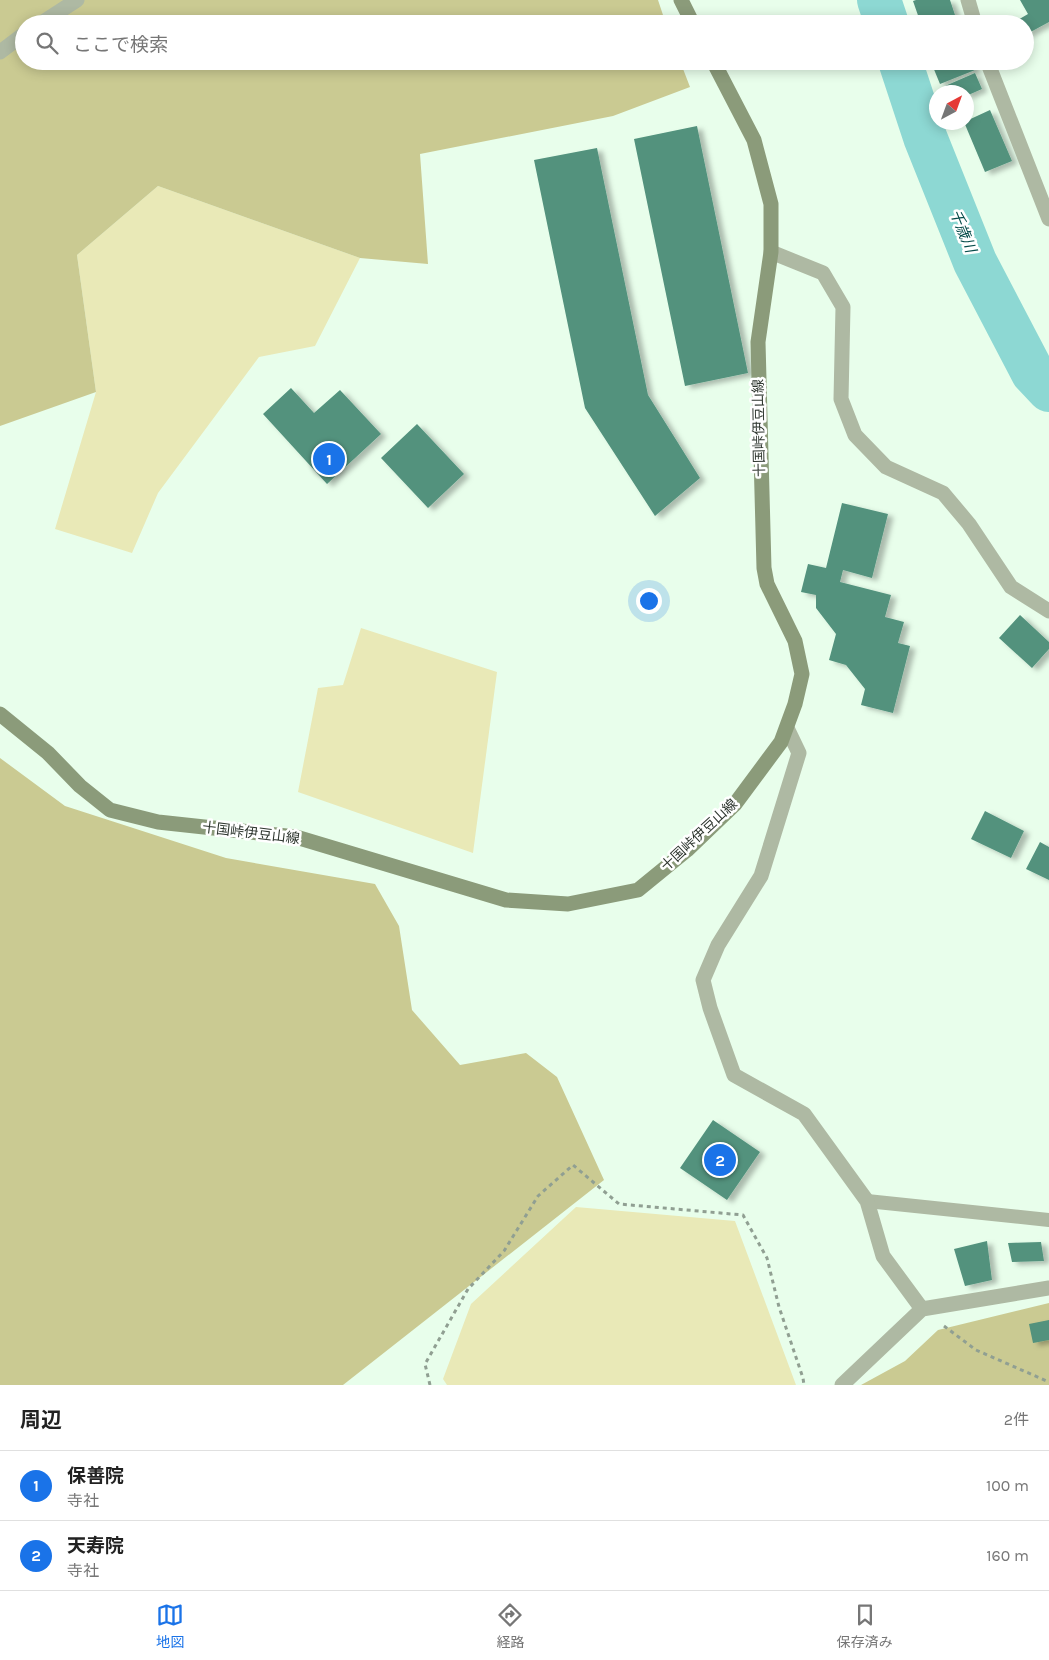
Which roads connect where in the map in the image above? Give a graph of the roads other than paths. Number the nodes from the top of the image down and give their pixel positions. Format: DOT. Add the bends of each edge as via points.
graph roads {
  1 [pos="77,0"];
  2 [pos="681,0"];
  3 [pos="968,0"];
  4 [pos="54,15"];
  5 [pos="688,15"];
  6 [pos="972,15"];
  7 [pos="15,41"];
  8 [pos="0,52"];
  9 [pos="718,70"];
  10 [pos="991,70"];
  11 [pos="1049,219"];
  12 [pos="771,252"];
  13 [pos="1049,611"];
  14 [pos="0,714"];
  15 [pos="787,728"];
  16 [pos="866,1201"];
  17 [pos="1049,1220"];
  18 [pos="1049,1288"];
  19 [pos="922,1309"];
  20 [pos="842,1385"];
  1 -- 4 [label="street"];
  2 -- 5 [label="main road"];
  3 -- 6 [label="street"];
  7 -- 8 [label="street"];
  9 -- 12 [label="main road, 十国峠伊豆山線" via="754,140 770,204"];
  10 -- 11 [label="street"];
  12 -- 13 [label="street" via="823,272 843,307 841,399 855,435 886,467 943,493 969,524 1011,587"];
  12 -- 15 [label="main road, 十国峠伊豆山線" via="758,342 760,456 767,584 795,641 802,674"];
  14 -- 15 [label="main road, 十国峠伊豆山線" via="110,810 158,822 296,837 506,900 568,904 638,890 687,850 735,804 781,742"];
  15 -- 16 [label="street" via="799,753 761,876 718,945 703,980 734,1075 804,1114"];
  16 -- 17 [label="lane"];
  16 -- 19 [label="street" via="883,1256"];
  18 -- 19 [label="street"];
  19 -- 20 [label="street"];
}
